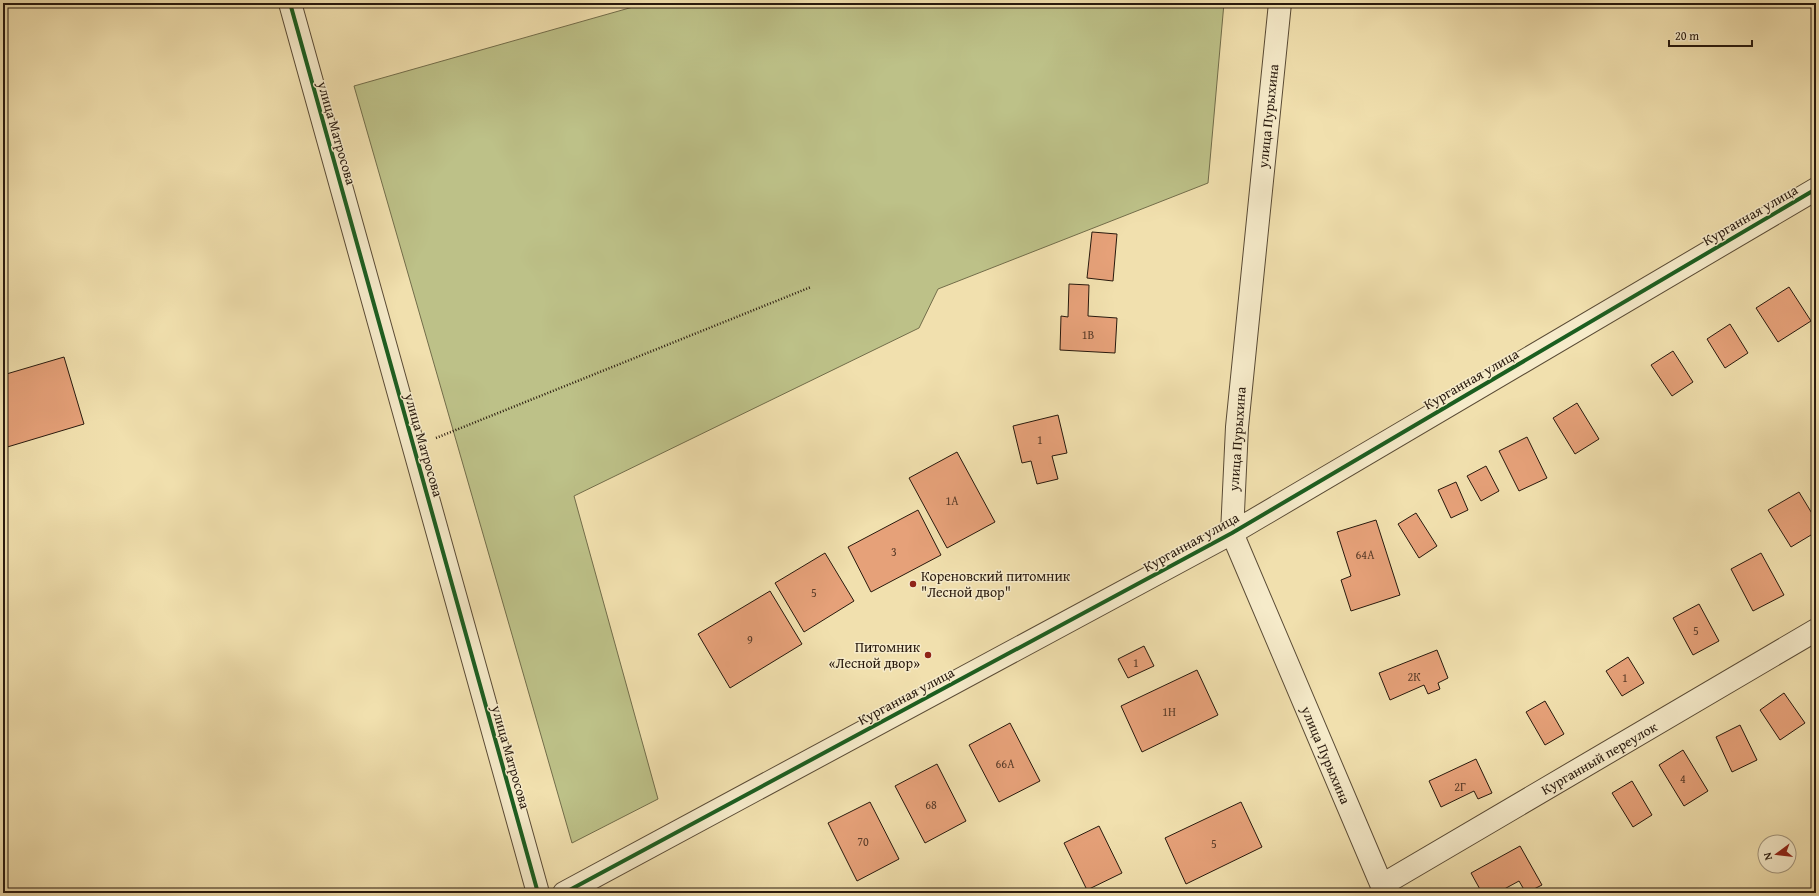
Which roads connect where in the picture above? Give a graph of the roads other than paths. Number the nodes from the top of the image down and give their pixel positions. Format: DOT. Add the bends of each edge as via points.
graph roads {
  1 [pos="290,3"];
  2 [pos="1280,3"];
  3 [pos="1816,189"];
  4 [pos="1232,533"];
  5 [pos="1816,630"];
  6 [pos="1384,889"];
  7 [pos="538,893"];
  8 [pos="564,893"];
  1 -- 7 [label="street, улица Матросова"];
  2 -- 4 [label="street, улица Пурыхина" via="1237,427"];
  3 -- 4 [label="street, Курганная улица"];
  4 -- 6 [label="street, улица Пурыхина"];
  4 -- 8 [label="street, Курганная улица"];
  5 -- 6 [label="street, Курганный переулок"];
}
